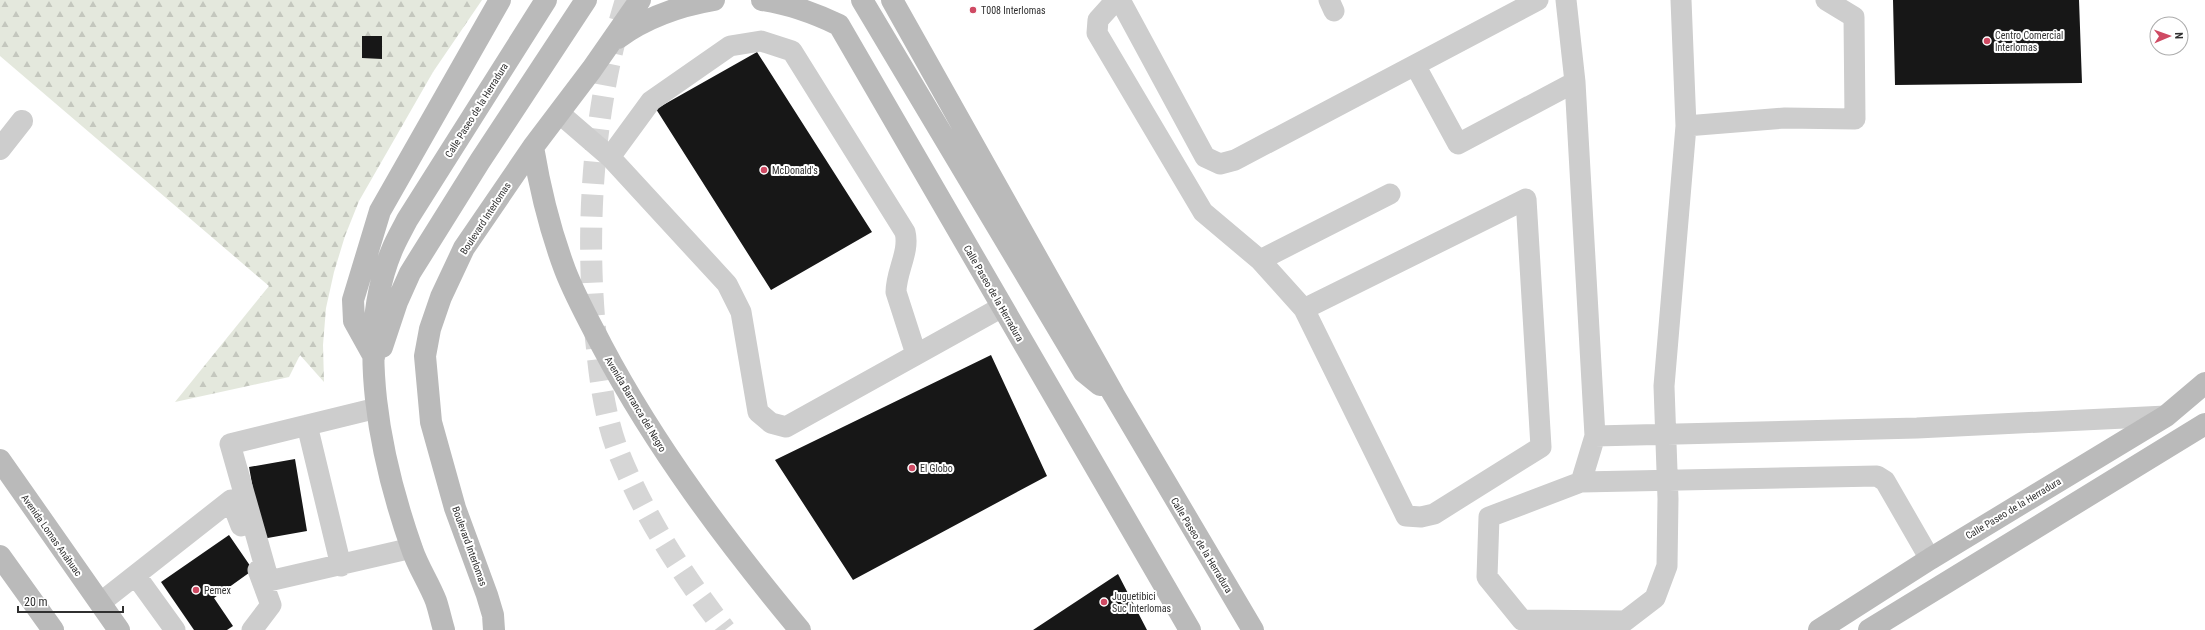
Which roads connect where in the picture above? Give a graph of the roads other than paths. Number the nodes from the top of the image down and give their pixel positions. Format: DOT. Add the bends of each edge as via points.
graph roads {
  1 [pos="500,0"];
  2 [pos="546,0"];
  3 [pos="586,0"];
  4 [pos="640,0"];
  5 [pos="714,0"];
  6 [pos="762,0"];
  7 [pos="862,0"];
  8 [pos="892,0"];
  9 [pos="1116,0"];
  10 [pos="1120,0"];
  11 [pos="1538,0"];
  12 [pos="1566,0"];
  13 [pos="1681,0"];
  14 [pos="1826,0"];
  15 [pos="607,46"];
  16 [pos="1416,65"];
  17 [pos="1575,82"];
  18 [pos="559,113"];
  19 [pos="22,121"];
  20 [pos="1686,126"];
  21 [pos="533,147"];
  22 [pos="0,149"];
  23 [pos="610,157"];
  24 [pos="1390,194"];
  25 [pos="1260,260"];
  26 [pos="1002,307"];
  27 [pos="1304,309"];
  28 [pos="916,354"];
  29 [pos="375,358"];
  30 [pos="2205,383"];
  31 [pos="1114,395"];
  32 [pos="377,408"];
  33 [pos="2166,416"];
  34 [pos="2205,424"];
  35 [pos="306,425"];
  36 [pos="1595,436"];
  37 [pos="0,460"];
  38 [pos="1581,482"];
  39 [pos="412,548"];
  40 [pos="0,556"];
  41 [pos="1930,559"];
  42 [pos="341,566"];
  43 [pos="136,576"];
  44 [pos="100,603"];
  45 [pos="53,630"];
  46 [pos="119,630"];
  47 [pos="175,630"];
  48 [pos="252,630"];
  49 [pos="444,630"];
  50 [pos="494,630"];
  51 [pos="800,630"];
  52 [pos="1190,630"];
  53 [pos="1253,630"];
  54 [pos="1819,630"];
  55 [pos="1869,630"];
  1 -- 29 [label="main road" via="380,211 353,300 354,321"];
  2 -- 29 [label="main road, Calle Paseo de la Herradura" via="407,220 391,251 376,314 373,346"];
  3 -- 29 [label="main road" via="410,272 383,345"];
  4 -- 15 [label="main road, Boulevard Interlomas"];
  5 -- 15 [label="main road" via="690,4 660,14 632,27"];
  6 -- 26 [label="main road, Calle Paseo de la Herradura" via="811,12 839,25"];
  7 -- 31 [label="main road" via="1084,372"];
  8 -- 31 [label="main road, Calle Paseo de la Herradura"];
  9 -- 25 [label="lane" via="1098,20 1097,33 1203,212"];
  10 -- 16 [label="lane" via="1205,157 1220,164 1235,160"];
  11 -- 16 [label="lane"];
  12 -- 17 [label="lane"];
  13 -- 20 [label="lane"];
  14 -- 20 [label="lane" via="1854,16 1855,119 1785,118"];
  15 -- 18 [label="main road, Boulevard Interlomas"];
  16 -- 17 [label="lane" via="1458,144"];
  17 -- 36 [label="lane"];
  18 -- 21 [label="main road, Boulevard Interlomas"];
  18 -- 23 [label="lane"];
  19 -- 22 [label="street"];
  20 -- 38 [label="lane" via="1664,386 1668,498 1667,566 1655,598 1626,622 1522,620 1487,577 1489,517"];
  21 -- 50 [label="main road, Boulevard Interlomas" via="464,248 440,297 425,356 431,422 455,508 487,595"];
  21 -- 51 [label="main road, Avenida Barranca del Negro" via="551,230 565,270 623,385 676,470 750,570"];
  23 -- 28 [label="lane" via="727,284 740,312 758,412 771,423 786,426"];
  23 -- 28 [label="lane" via="651,101 730,46 761,41 792,51 905,232 908,242 896,292"];
  24 -- 25 [label="lane"];
  25 -- 27 [label="lane"];
  26 -- 28 [label="lane"];
  26 -- 52 [label="main road, Calle Paseo de la Herradura"];
  27 -- 27 [label="lane" via="1526,199 1541,447 1434,514 1421,517 1406,516"];
  29 -- 32 [label="main road"];
  30 -- 33 [label="main road, Calle Paseo de la Herradura"];
  31 -- 53 [label="main road, Calle Paseo de la Herradura"];
  32 -- 35 [label="lane"];
  32 -- 39 [label="main road" via="381,443"];
  33 -- 36 [label="lane" via="1917,428"];
  33 -- 41 [label="main road, Calle Paseo de la Herradura"];
  34 -- 55 [label="main road"];
  35 -- 42 [label="lane"];
  35 -- 42 [label="lane" via="230,444 268,582"];
  36 -- 38 [label="lane"];
  37 -- 44 [label="main road, Avenida Lomas Anáhuac"];
  38 -- 41 [label="lane" via="1877,476 1885,480"];
  39 -- 42 [label="lane"];
  39 -- 49 [label="main road" via="436,600"];
  40 -- 45 [label="main road"];
  41 -- 54 [label="main road, Calle Paseo de la Herradura"];
  43 -- 44 [label="lane"];
  43 -- 47 [label="lane"];
  43 -- 48 [label="lane" via="231,500 271,605"];
  44 -- 46 [label="main road, Avenida Lomas Anáhuac"];
}
